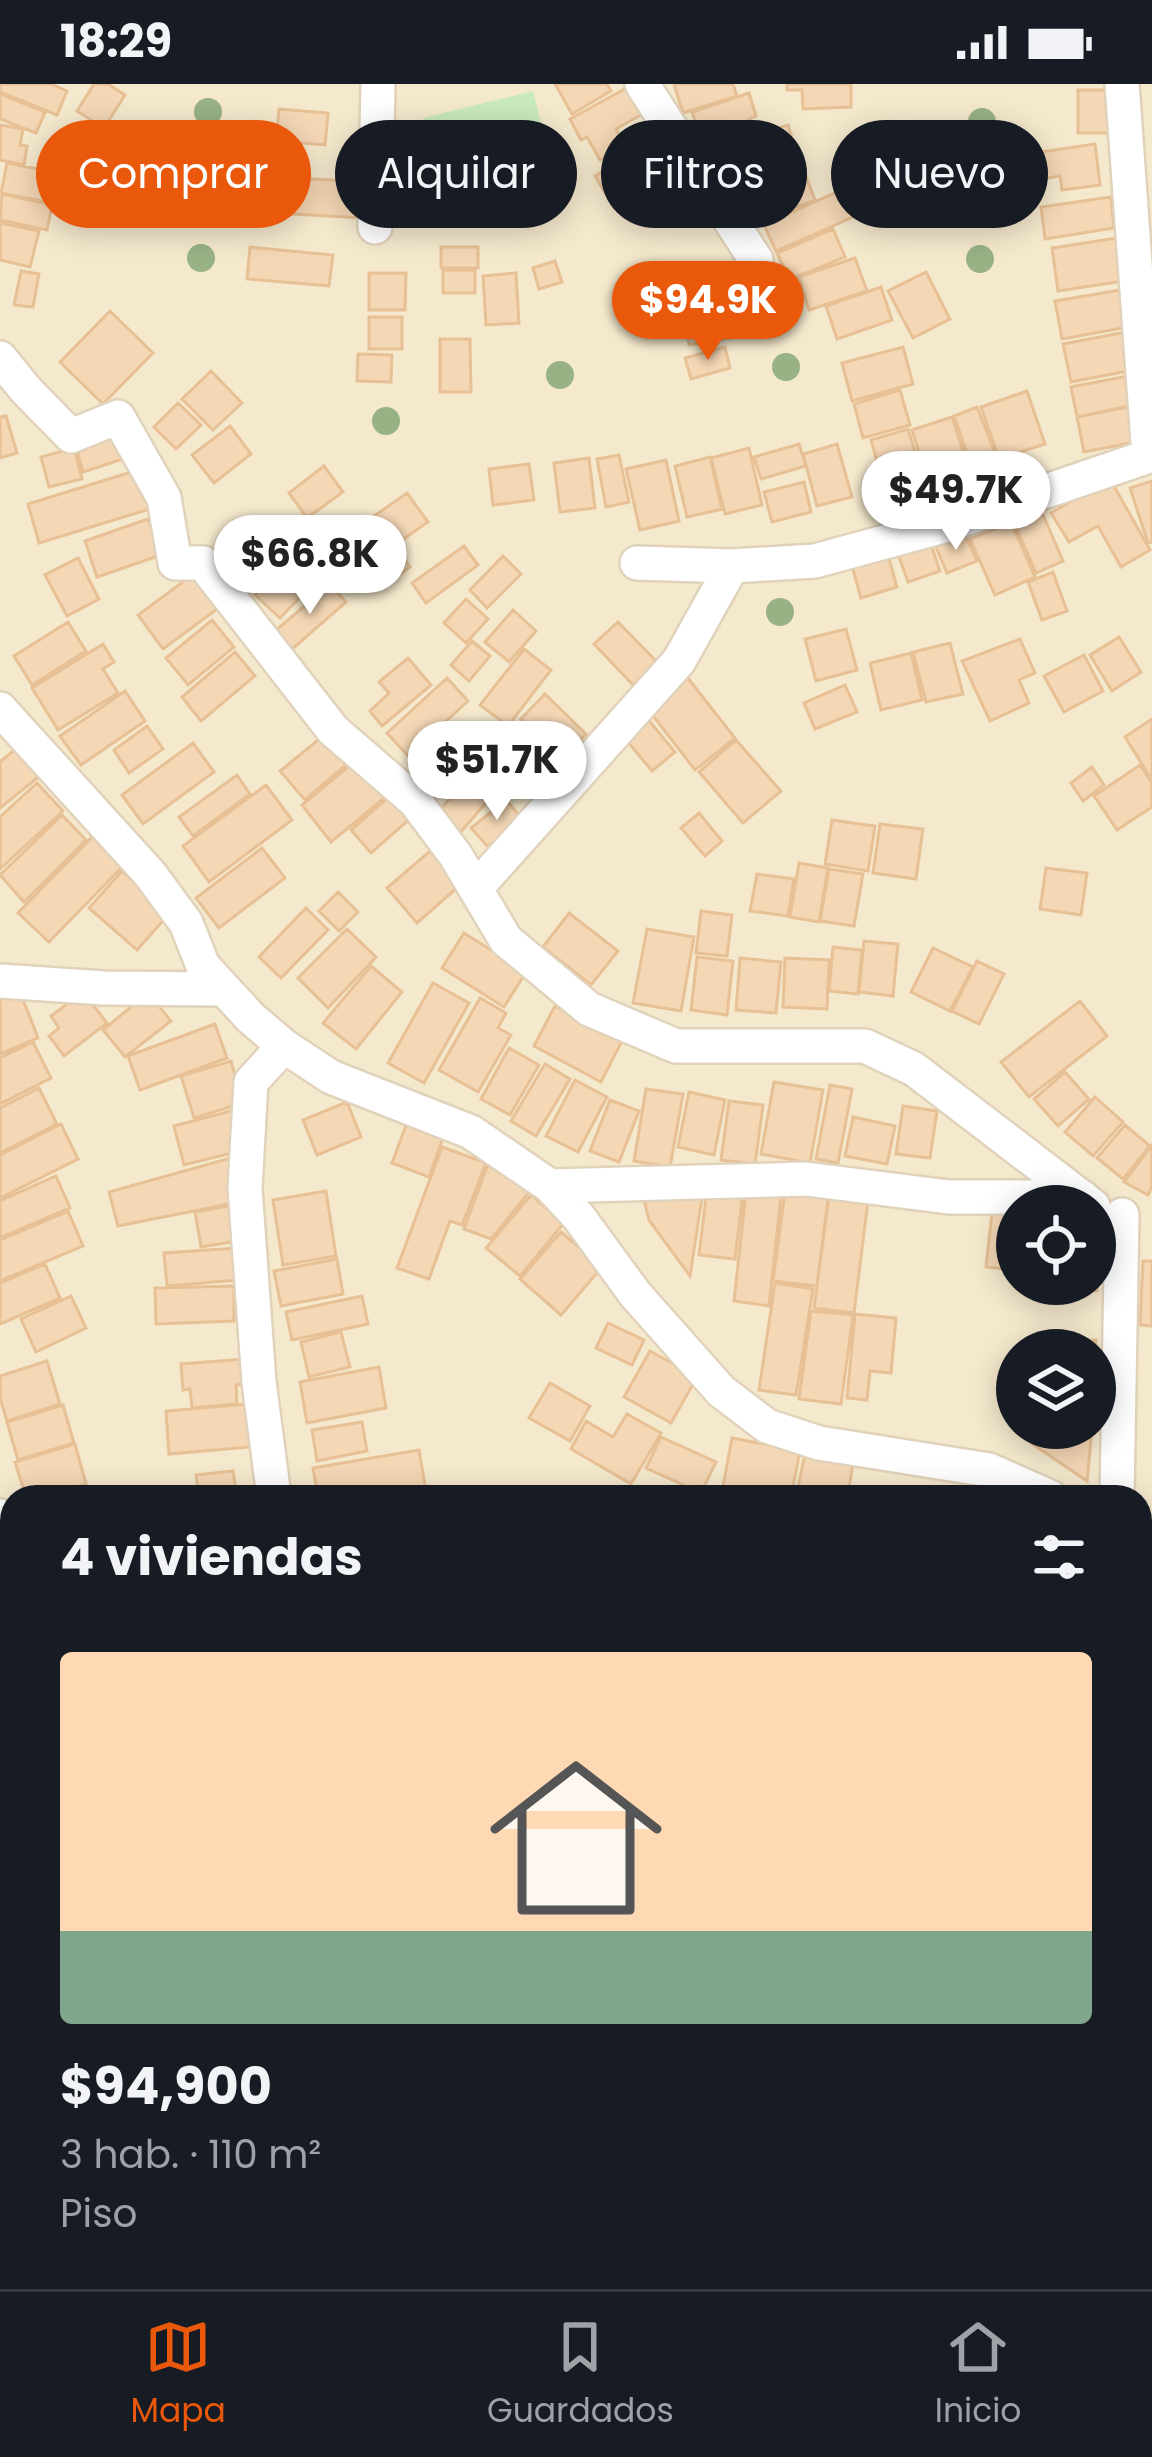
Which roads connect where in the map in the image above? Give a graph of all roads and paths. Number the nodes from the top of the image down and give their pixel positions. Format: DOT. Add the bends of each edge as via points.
graph roads {
  1 [pos="378,84"];
  2 [pos="641,84"];
  3 [pos="1122,84"];
  4 [pos="377,120"];
  5 [pos="756,260"];
  6 [pos="0,358"];
  7 [pos="1151,456"];
  8 [pos="637,563"];
  9 [pos="732,566"];
  10 [pos="0,709"];
  11 [pos="476,888"];
  12 [pos="0,980"];
  13 [pos="224,989"];
  14 [pos="284,1046"];
  15 [pos="1076,1185"];
  16 [pos="550,1186"];
  17 [pos="996,1201"];
  18 [pos="1112,1305"];
  19 [pos="273,1485"];
  20 [pos="1023,1485"];
  21 [pos="1117,1485"];
  1 -- 4 [label="street"];
  2 -- 5 [label="street"];
  3 -- 7 [label="street"];
  6 -- 11 [label="street" via="71,436 118,417 164,498 176,562 202,563 333,730 415,801"];
  7 -- 9 [label="street" via="814,561"];
  8 -- 9 [label="street"];
  9 -- 11 [label="street" via="679,662"];
  10 -- 13 [label="street" via="149,874 187,923 202,967"];
  11 -- 15 [label="street" via="506,940 589,1009 676,1046 866,1046 914,1069"];
  12 -- 13 [label="street"];
  13 -- 14 [label="street"];
  14 -- 16 [label="street" via="331,1077 471,1132"];
  14 -- 19 [label="street" via="251,1082 245,1188"];
  16 -- 17 [label="street" via="806,1179"];
  16 -- 20 [label="street" via="721,1391 767,1426 819,1443 989,1470"];
  18 -- 21 [label="street"];
}
